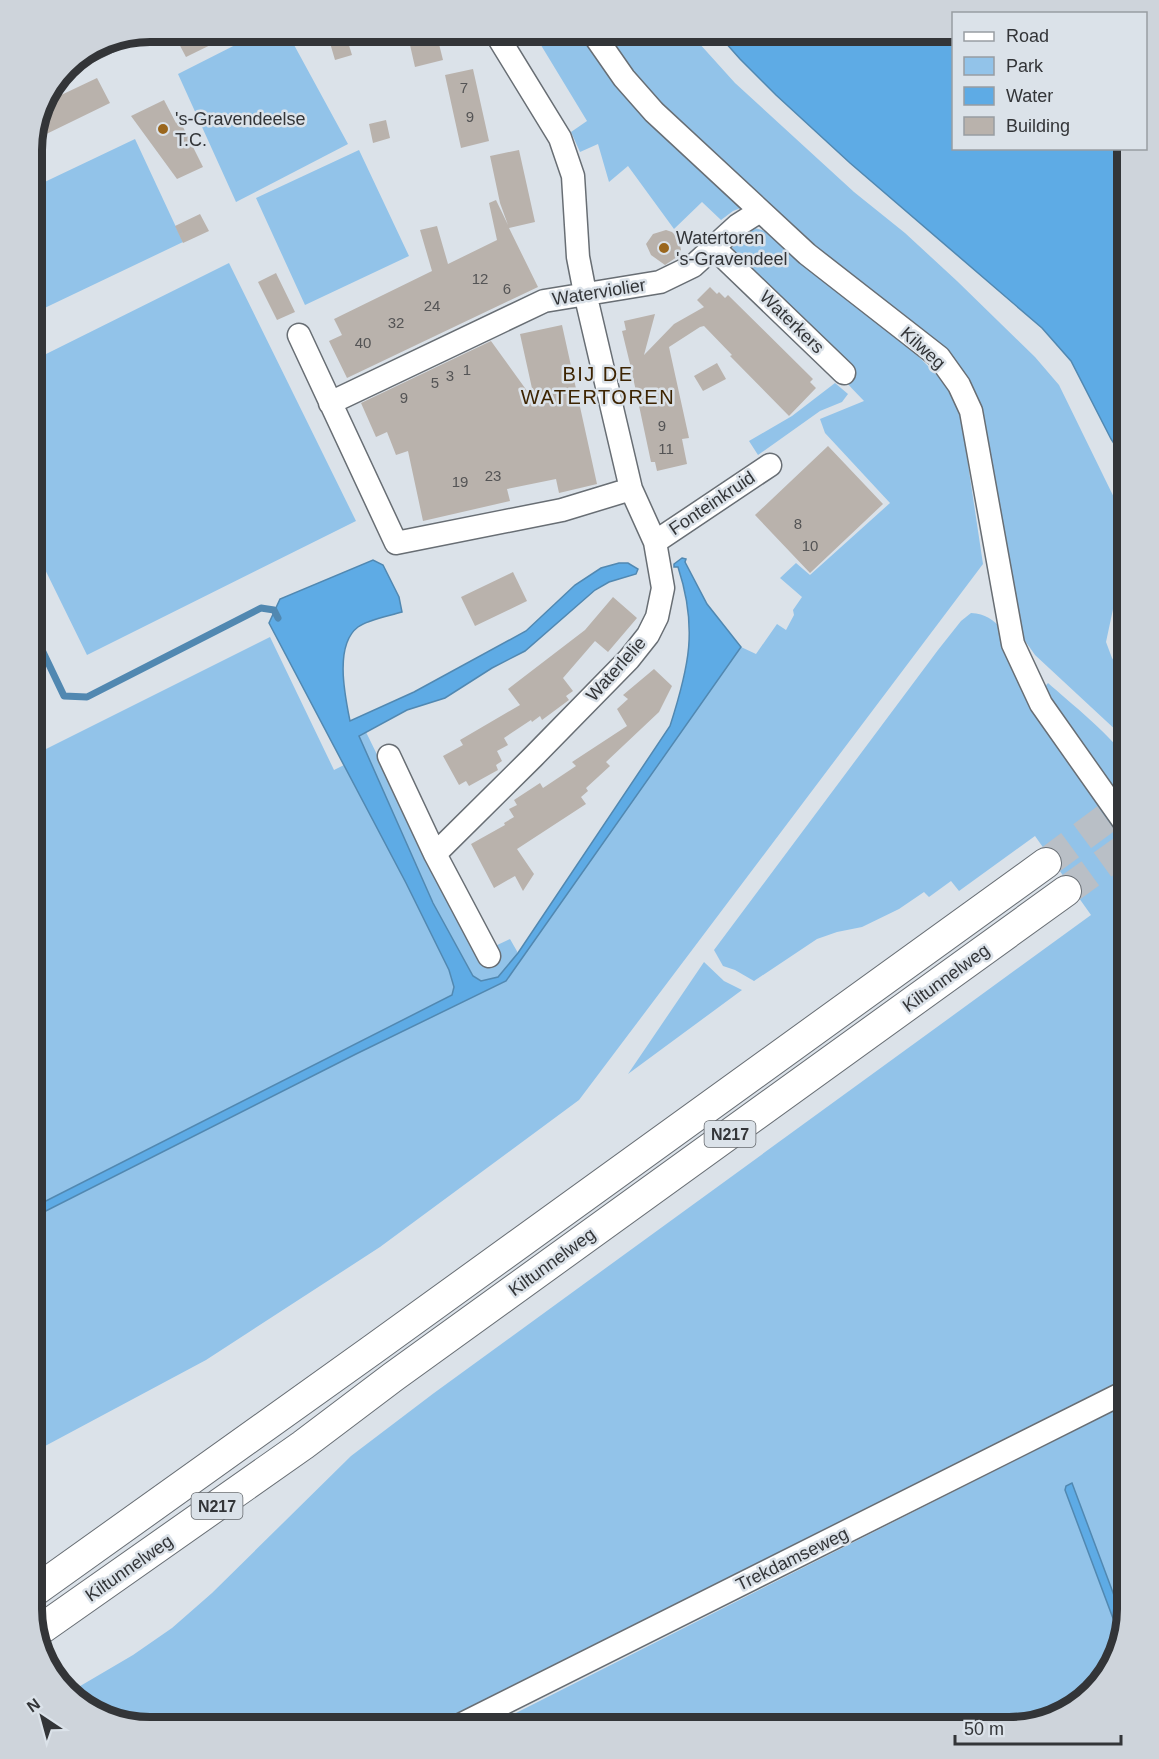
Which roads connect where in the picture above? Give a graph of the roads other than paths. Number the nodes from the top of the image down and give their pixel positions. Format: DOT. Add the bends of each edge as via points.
graph roads {
  1 [pos="501,42"];
  2 [pos="599,42"];
  3 [pos="760,211"];
  4 [pos="713,247"];
  5 [pos="585,292"];
  6 [pos="299,335"];
  7 [pos="844,373"];
  8 [pos="330,403"];
  9 [pos="770,465"];
  10 [pos="632,489"];
  11 [pos="655,542"];
  12 [pos="389,756"];
  13 [pos="1117,811"];
  14 [pos="435,854"];
  15 [pos="1046,862"];
  16 [pos="1066,891"];
  17 [pos="489,956"];
  18 [pos="1117,1396"];
  19 [pos="42,1586"];
  20 [pos="44,1628"];
  21 [pos="476,1717"];
  1 -- 5 [label="street" via="560,138 573,176 578,257"];
  2 -- 3 [label="street, Kilweg" via="654,112"];
  3 -- 4 [label="street, Waterviolier"];
  3 -- 13 [label="street, Kilweg" via="807,254 939,357 959,385 970,411 1013,644 1041,704"];
  4 -- 5 [label="street, Waterviolier" via="693,266 660,282"];
  4 -- 7 [label="street, Waterkers"];
  5 -- 8 [label="street, Waterviolier" via="544,301"];
  5 -- 10 [label="street, Waterlelie"];
  6 -- 8 [label="street"];
  8 -- 10 [label="street" via="396,543 562,510"];
  9 -- 11 [label="street, Fonteinkruid"];
  10 -- 11 [label="street, Waterlelie"];
  11 -- 14 [label="street, Waterlelie" via="663,588 657,617 648,635 533,758"];
  12 -- 14 [label="street"];
  14 -- 17 [label="street"];
  15 -- 19 [label="main road, Kiltunnelweg / N217"];
  16 -- 20 [label="main road, Kiltunnelweg / N217" via="303,1445"];
  18 -- 21 [label="street, Trekdamseweg"];
}
